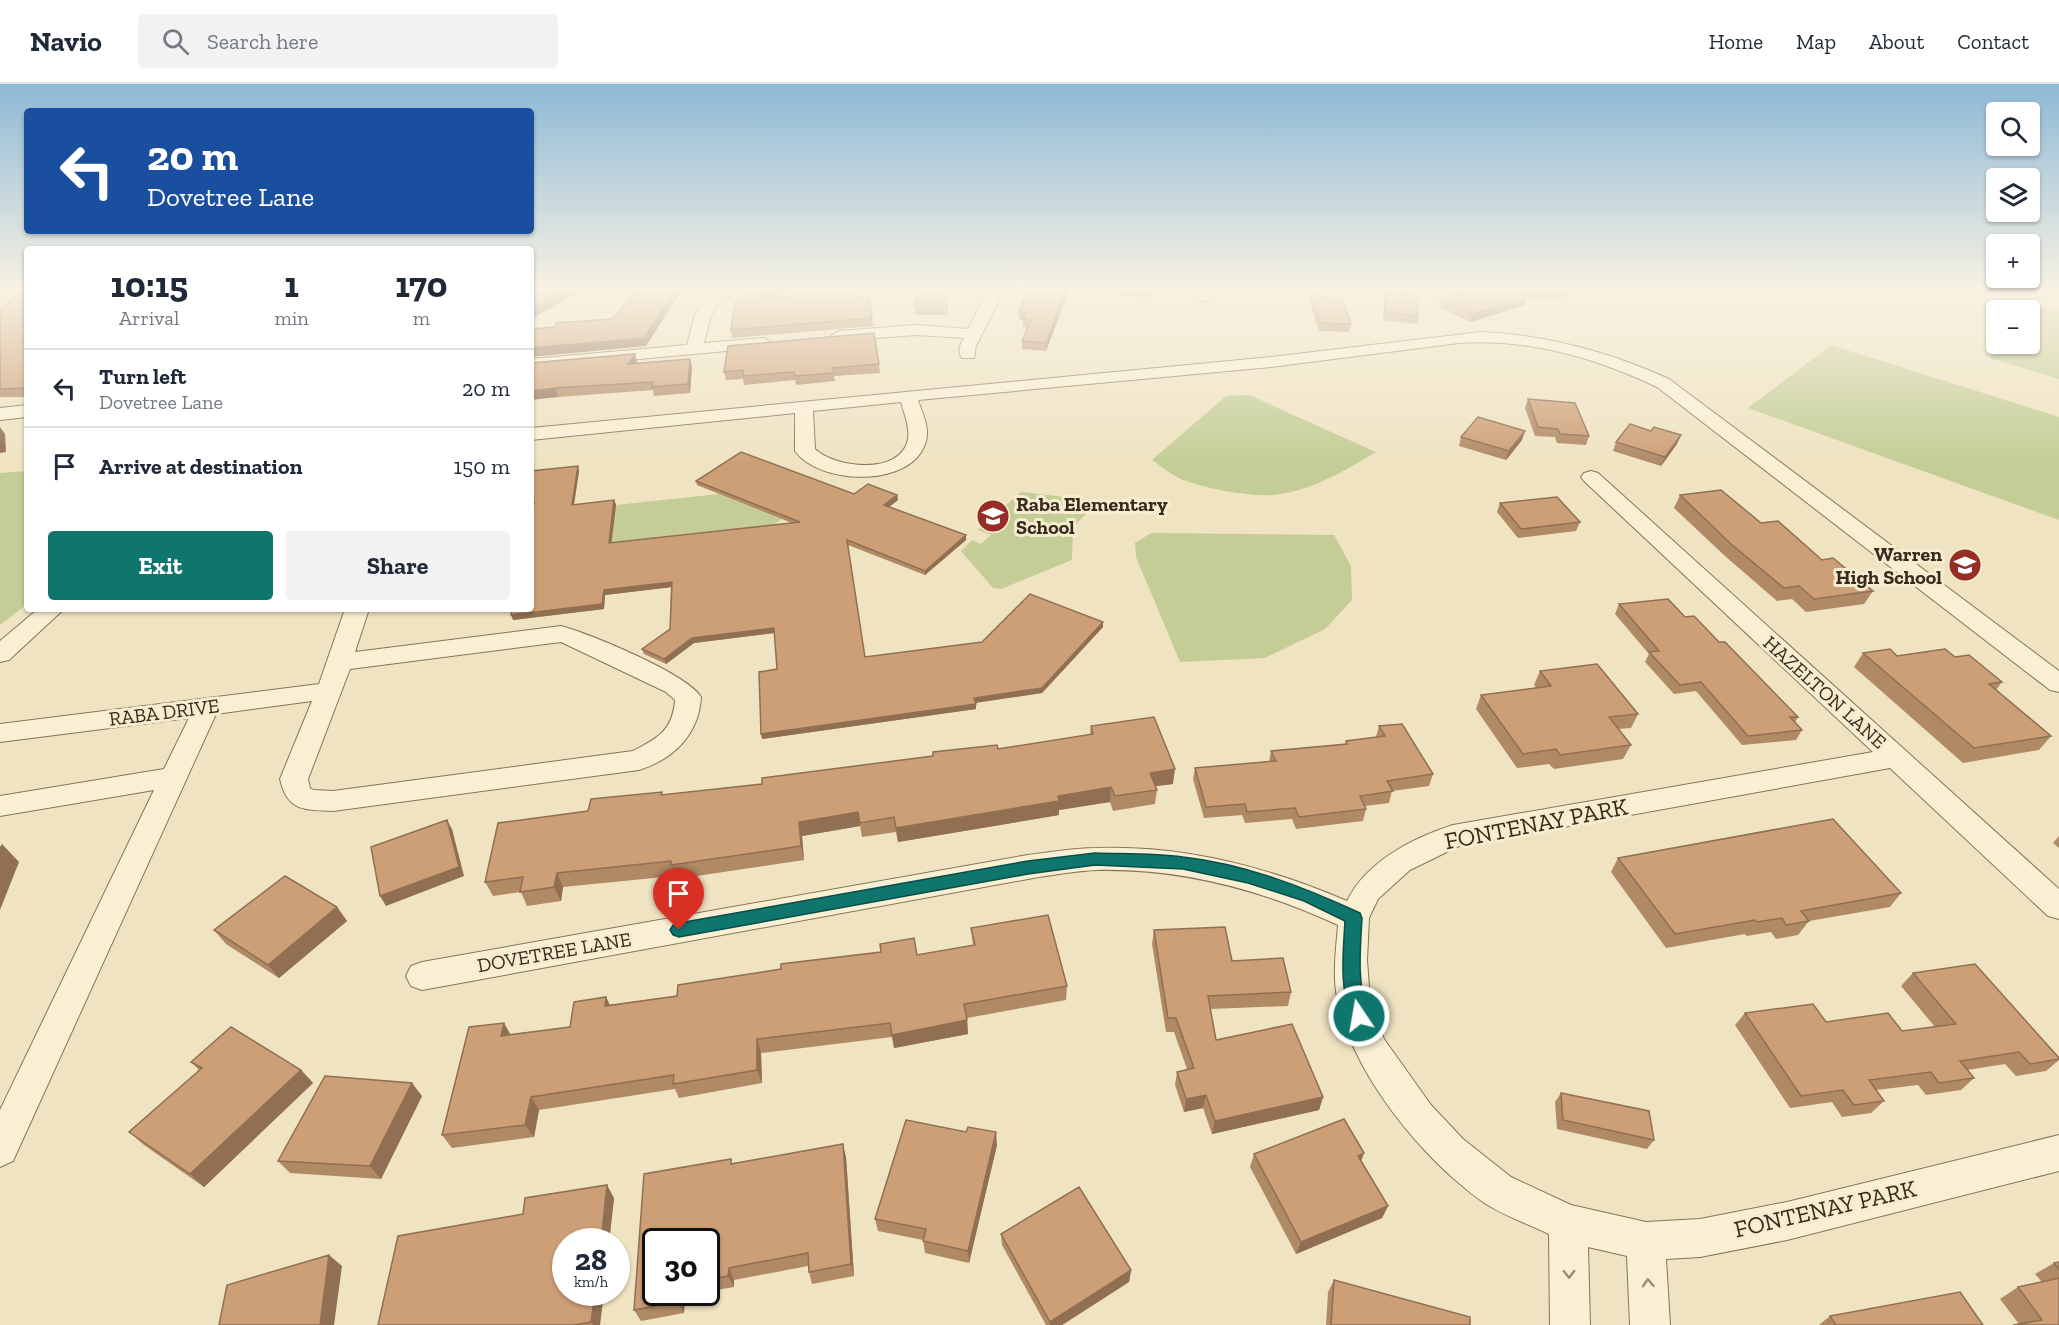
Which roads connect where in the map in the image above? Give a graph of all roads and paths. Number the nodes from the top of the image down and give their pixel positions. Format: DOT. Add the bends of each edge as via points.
graph roads {
  1 [pos="706,348"];
  2 [pos="968,348"];
  3 [pos="1387,348"];
  4 [pos="1555,348"];
  5 [pos="694,349"];
  6 [pos="968,354"];
  7 [pos="534,364"];
  8 [pos="908,396"];
  9 [pos="804,406"];
  10 [pos="24,411"];
  11 [pos="0,414"];
  12 [pos="534,434"];
  13 [pos="1591,477"];
  14 [pos="48,612"];
  15 [pos="356,612"];
  16 [pos="0,654"];
  17 [pos="339,662"];
  18 [pos="2059,684"];
  19 [pos="327,691"];
  20 [pos="207,706"];
  21 [pos="0,734"];
  22 [pos="1897,757"];
  23 [pos="174,777"];
  24 [pos="0,806"];
  25 [pos="2059,907"];
  26 [pos="1354,918"];
  27 [pos="422,976"];
  28 [pos="0,1149"];
  29 [pos="2059,1153"];
  30 [pos="1568,1223"];
  31 [pos="1646,1240"];
  32 [pos="1570,1325"];
  33 [pos="1650,1325"];
  1 -- 5 [label="street"];
  2 -- 6 [label="street"];
  3 -- 8 [label="street"];
  4 -- 18 [label="street" via="1636,369 1663,384"];
  5 -- 7 [label="street"];
  8 -- 9 [label="street"];
  8 -- 9 [label="street" via="918,440 913,453 899,465 877,470 836,468 818,462 805,451"];
  9 -- 12 [label="street"];
  10 -- 11 [label="street"];
  13 -- 22 [label="street, HAZELTON LANE"];
  14 -- 16 [label="street"];
  15 -- 17 [label="street"];
  17 -- 19 [label="street"];
  17 -- 19 [label="street" via="561,634 577,638 675,686 688,696 688,714 682,728 665,746 639,760 333,801 308,800 297,792 294,779"];
  19 -- 20 [label="street, RABA DRIVE"];
  20 -- 21 [label="street, RABA DRIVE"];
  20 -- 23 [label="street"];
  22 -- 25 [label="street, HAZELTON LANE"];
  22 -- 26 [label="street, FONTENAY PARK" via="1454,836 1400,862 1367,891"];
  23 -- 24 [label="street"];
  23 -- 28 [label="street"];
  26 -- 27 [label="street, DOVETREE LANE" via="1310,897 1213,868 1095,859 1028,867"];
  26 -- 30 [label="street, FONTENAY PARK" via="1354,1001 1370,1047 1418,1117 1450,1152 1498,1190"];
  29 -- 31 [label="street, FONTENAY PARK" via="1787,1221 1700,1238"];
  30 -- 31 [label="street, FONTENAY PARK"];
  30 -- 32 [label="street, one-way"];
  33 -- 31 [label="street, one-way"];
}
